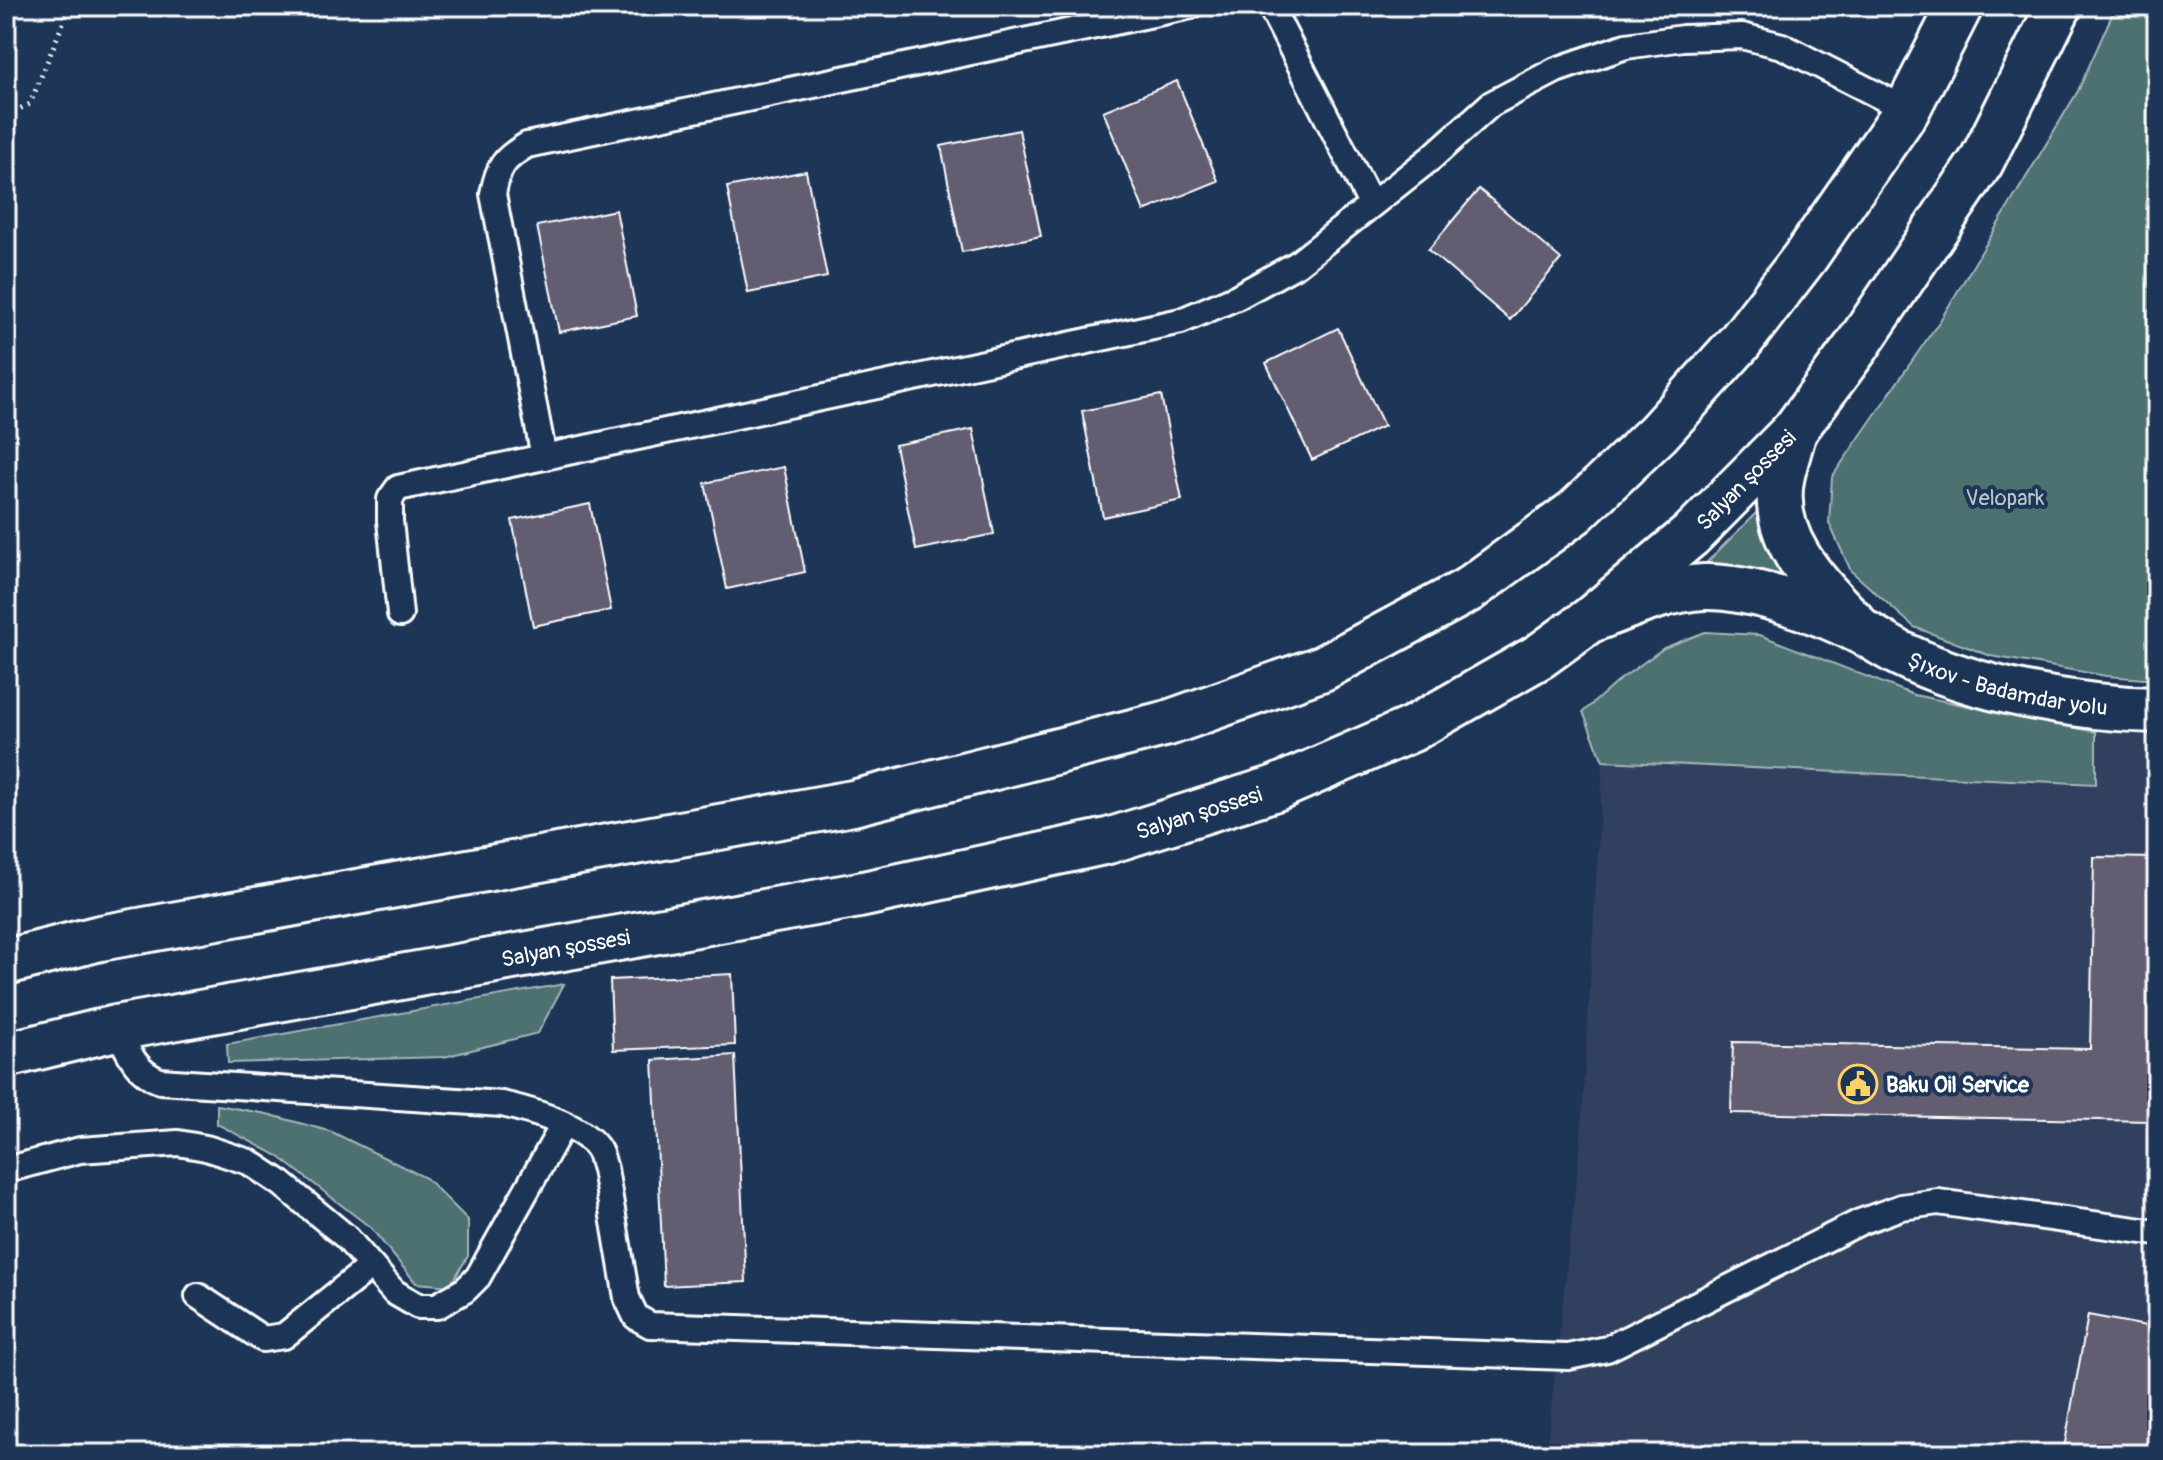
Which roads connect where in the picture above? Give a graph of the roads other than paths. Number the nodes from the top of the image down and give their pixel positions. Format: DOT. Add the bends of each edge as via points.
graph roads {
  1 [pos="1191,6"];
  2 [pos="1270,6"];
  3 [pos="1960,6"];
  4 [pos="2059,6"];
  5 [pos="1907,110"];
  6 [pos="1371,204"];
  7 [pos="1794,431"];
  8 [pos="544,457"];
  9 [pos="400,614"];
  10 [pos="1591,619"];
  11 [pos="1864,633"];
  12 [pos="2157,710"];
  13 [pos="6,962"];
  14 [pos="116,1028"];
  15 [pos="6,1055"];
  16 [pos="563,1125"];
  17 [pos="6,1170"];
  18 [pos="2157,1233"];
  19 [pos="371,1266"];
  20 [pos="198,1296"];
  1 -- 8 [label="lane" via="527,145 508,156 493,194"];
  2 -- 6 [label="lane"];
  3 -- 5 [label="main road"];
  4 -- 7 [label="main road, Salyan şossesi" via="1981,162"];
  5 -- 6 [label="lane" via="1782,46 1742,36 1626,46 1556,70 1491,104"];
  5 -- 13 [label="main road" via="1739,343 1658,433 1575,512 1468,590 1323,668 1168,723 853,803 100,938"];
  6 -- 8 [label="lane" via="1297,264 1181,321"];
  7 -- 10 [label="main road, Salyan şossesi" via="1691,535"];
  7 -- 11 [label="main road" via="1781,482 1790,543 1811,578"];
  8 -- 9 [label="lane" via="398,488 390,499 390,521"];
  10 -- 11 [label="main road" via="1668,592 1704,587 1787,602"];
  10 -- 14 [label="main road, Salyan şossesi" via="1540,656 1412,729 1276,788 1108,841 859,895"];
  11 -- 12 [label="main road, Şıxov - Badamdar yolu" via="1903,655 2012,691 2065,702"];
  14 -- 15 [label="main road, Salyan şossesi"];
  14 -- 16 [label="lane" via="136,1066 160,1081 502,1104"];
  16 -- 18 [label="lane" via="599,1150 627,1298 636,1317 650,1325 1568,1357 1607,1349 1860,1222 1901,1207 1938,1202"];
  16 -- 19 [label="lane" via="478,1277 465,1290 437,1306 418,1306 394,1292"];
  17 -- 19 [label="lane" via="80,1150 178,1143 206,1148 249,1162 282,1184 346,1237"];
  19 -- 20 [label="lane" via="284,1336 263,1339"];
}
